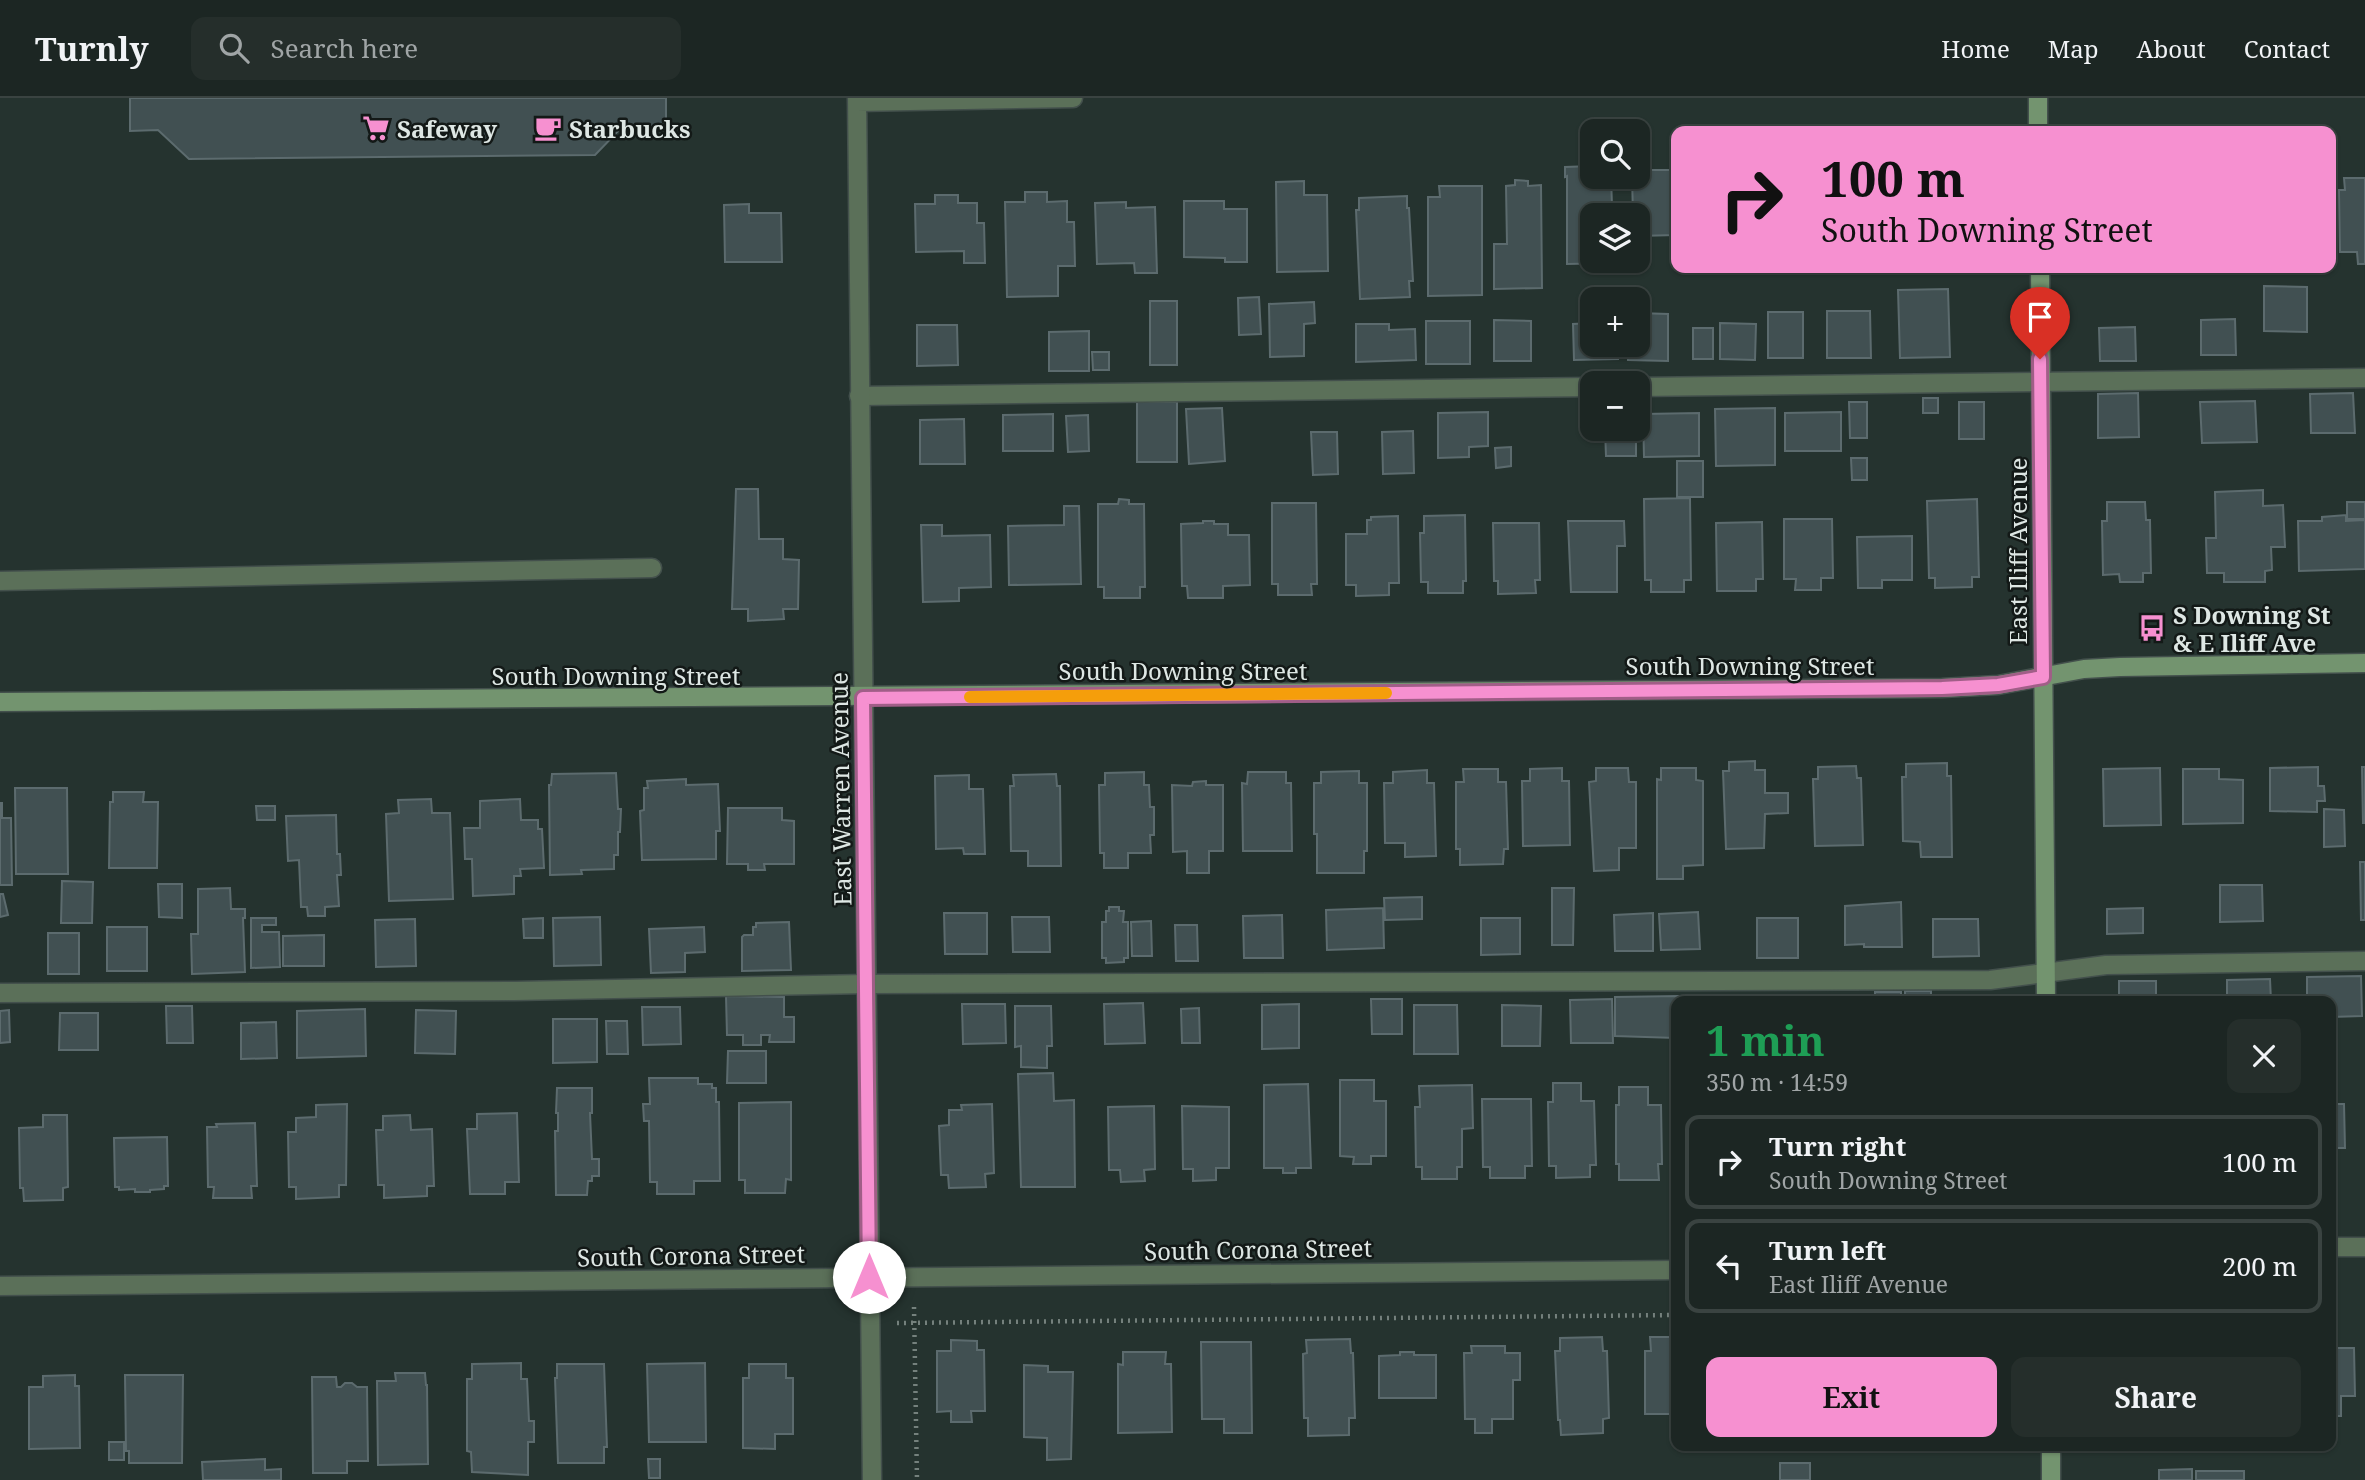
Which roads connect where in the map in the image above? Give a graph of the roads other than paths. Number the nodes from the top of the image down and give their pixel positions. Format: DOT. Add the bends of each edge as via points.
graph roads {
  1 [pos="1073,98"];
  2 [pos="2038,98"];
  3 [pos="857,100"];
  4 [pos="2038,126"];
  5 [pos="2040,273"];
  6 [pos="2365,378"];
  7 [pos="2041,382"];
  8 [pos="1580,387"];
  9 [pos="1650,387"];
  10 [pos="859,396"];
  11 [pos="652,568"];
  12 [pos="0,581"];
  13 [pos="2365,663"];
  14 [pos="2043,677"];
  15 [pos="863,698"];
  16 [pos="0,702"];
  17 [pos="2365,961"];
  18 [pos="2045,972"];
  19 [pos="866,984"];
  20 [pos="0,993"];
  21 [pos="2046,996"];
  22 [pos="2336,1247"];
  23 [pos="2365,1247"];
  24 [pos="1671,1270"];
  25 [pos="869,1277"];
  26 [pos="0,1286"];
  27 [pos="2051,1451"];
  28 [pos="872,1480"];
  29 [pos="2051,1480"];
  1 -- 3 [label="street"];
  2 -- 4 [label="street"];
  3 -- 10 [label="street, East Warren Avenue"];
  5 -- 7 [label="street, East Iliff Avenue"];
  6 -- 7 [label="street"];
  7 -- 9 [label="street"];
  7 -- 14 [label="street, East Iliff Avenue"];
  8 -- 10 [label="street"];
  10 -- 15 [label="street, East Warren Avenue"];
  11 -- 12 [label="street"];
  13 -- 14 [label="street, South Downing Street" via="2120,667"];
  14 -- 15 [label="street, South Downing Street" via="1942,688"];
  14 -- 18 [label="street, East Iliff Avenue"];
  15 -- 16 [label="street, South Downing Street"];
  15 -- 19 [label="street, East Warren Avenue"];
  17 -- 18 [label="street" via="2106,965"];
  18 -- 19 [label="street" via="1990,980"];
  18 -- 21 [label="street, East Iliff Avenue"];
  19 -- 20 [label="street"];
  19 -- 25 [label="street, East Warren Avenue"];
  22 -- 23 [label="street"];
  24 -- 25 [label="street, South Corona Street"];
  25 -- 26 [label="street, South Corona Street"];
  25 -- 28 [label="street, East Warren Avenue"];
  27 -- 29 [label="street"];
}
